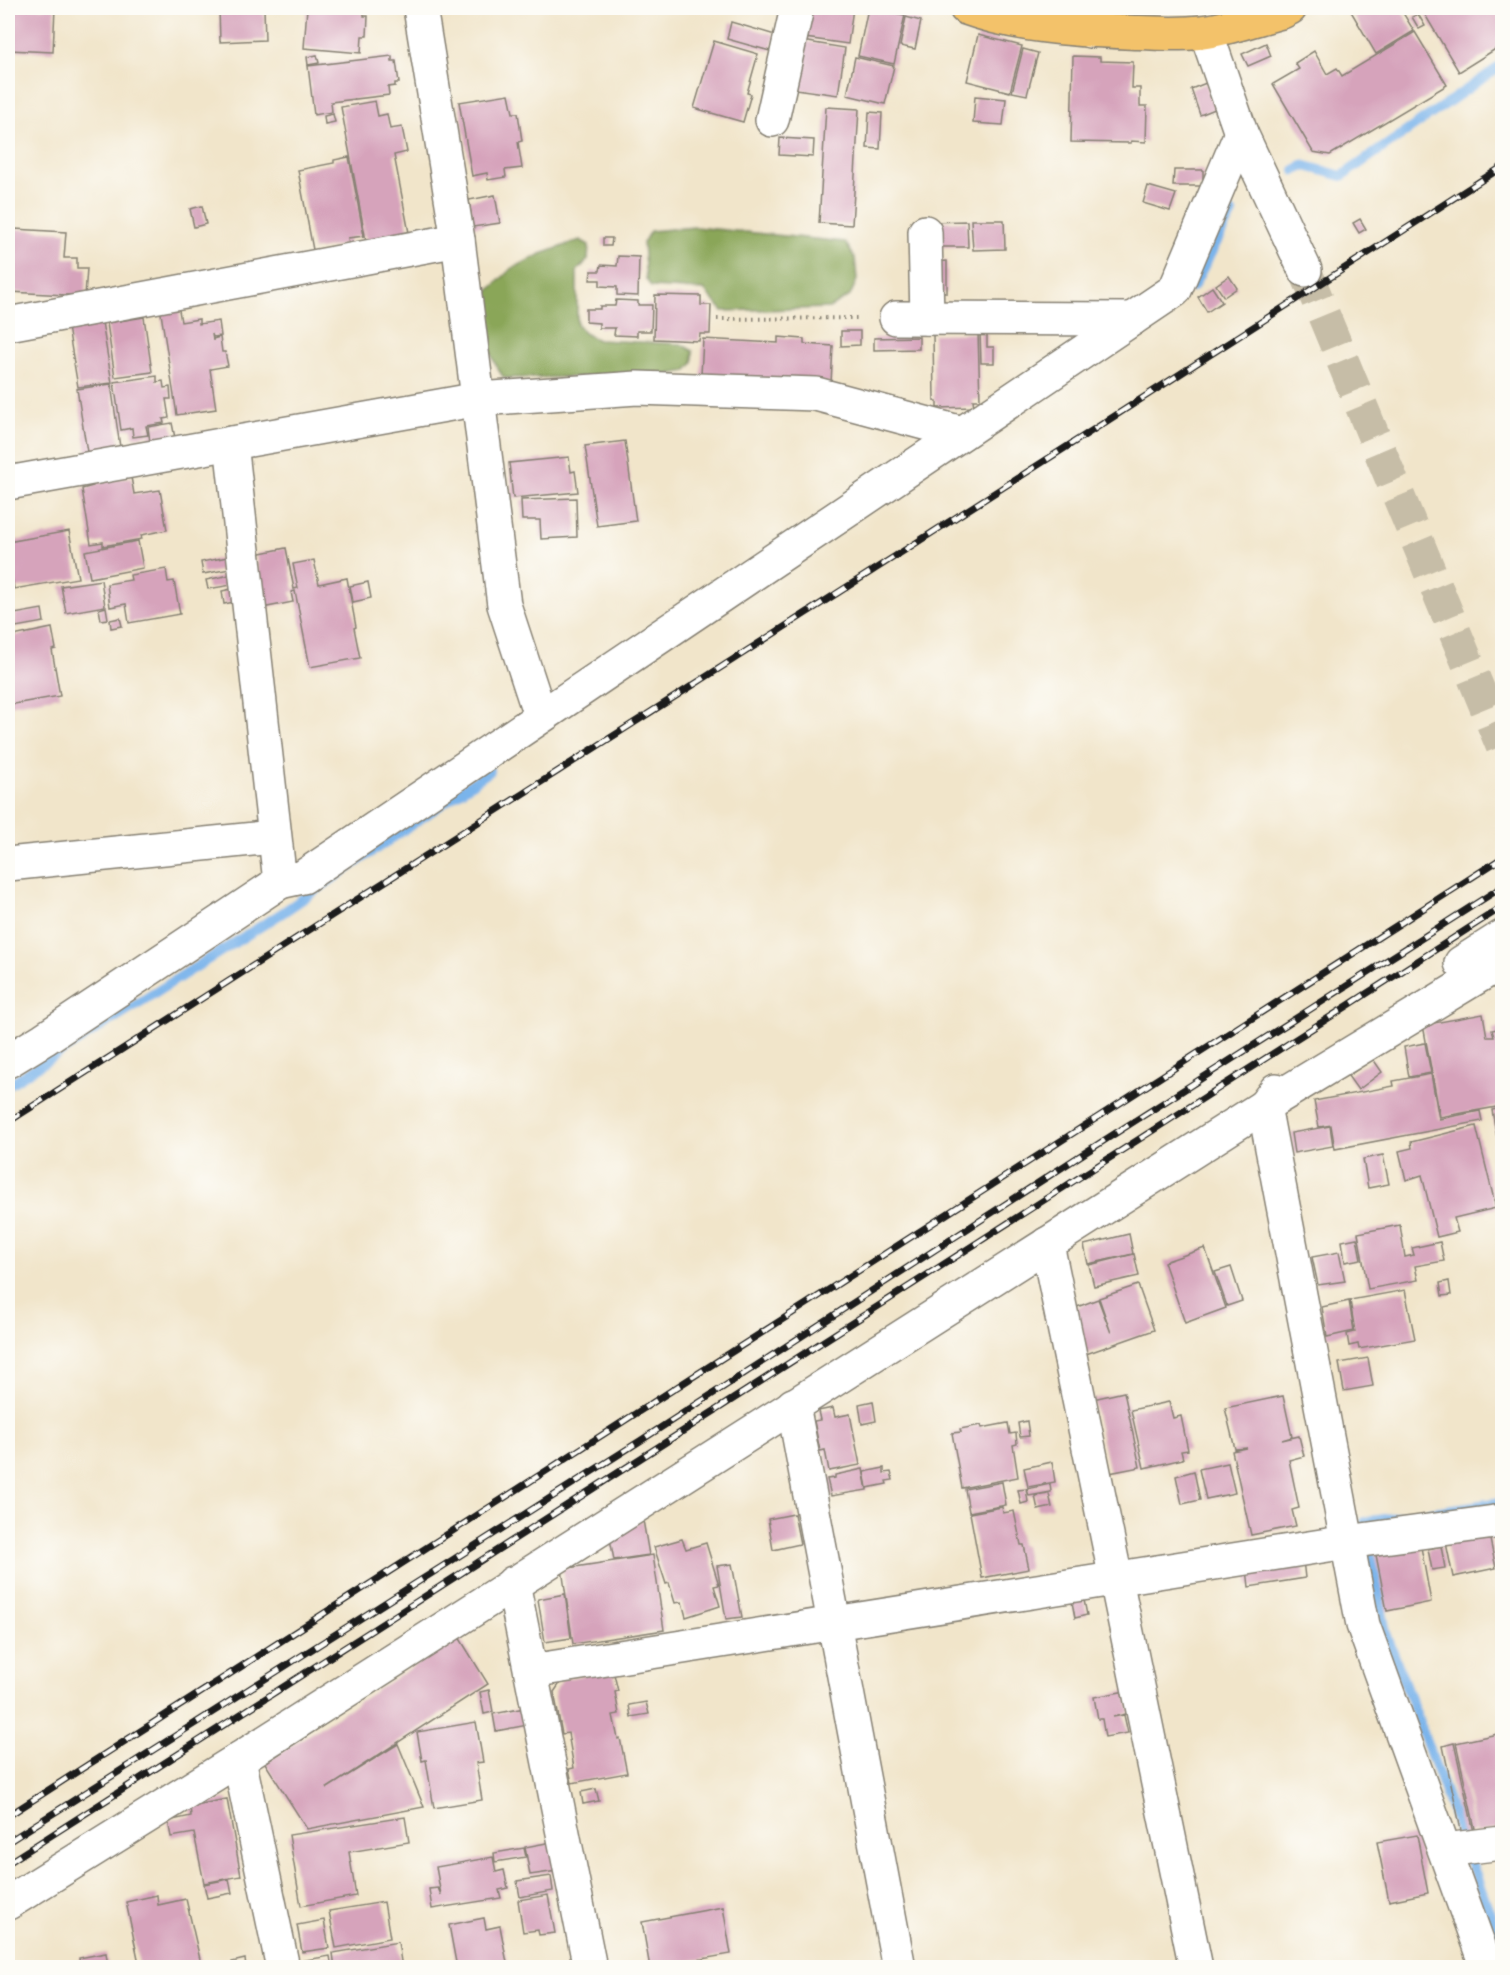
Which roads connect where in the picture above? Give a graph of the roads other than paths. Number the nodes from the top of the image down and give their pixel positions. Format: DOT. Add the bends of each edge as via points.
graph roads {
  1 [pos="420,8"];
  2 [pos="797,8"];
  3 [pos="966,8"];
  4 [pos="1290,8"];
  5 [pos="1033,15"];
  6 [pos="1091,19"];
  7 [pos="1206,32"];
  8 [pos="772,120"];
  9 [pos="1241,133"];
  10 [pos="925,232"];
  11 [pos="458,240"];
  12 [pos="1305,270"];
  13 [pos="1132,319"];
  14 [pos="8,324"];
  15 [pos="479,399"];
  16 [pos="962,433"];
  17 [pos="231,443"];
  18 [pos="8,483"];
  19 [pos="540,716"];
  20 [pos="273,837"];
  21 [pos="8,864"];
  22 [pos="280,882"];
  23 [pos="1503,937"];
  24 [pos="1503,962"];
  25 [pos="8,1061"];
  26 [pos="1264,1106"];
  27 [pos="1047,1244"];
  28 [pos="793,1405"];
  29 [pos="1503,1521"];
  30 [pos="1347,1542"];
  31 [pos="1115,1578"];
  32 [pos="513,1583"];
  33 [pos="834,1623"];
  34 [pos="531,1671"];
  35 [pos="239,1759"];
  36 [pos="1503,1843"];
  37 [pos="1445,1850"];
  38 [pos="8,1903"];
  39 [pos="283,1968"];
  40 [pos="590,1968"];
  41 [pos="899,1968"];
  42 [pos="1196,1968"];
  43 [pos="1487,1968"];
  1 -- 11 [label="street"];
  2 -- 8 [label="street"];
  3 -- 5 [label="main road"];
  4 -- 7 [label="main road"];
  5 -- 6 [label="main road"];
  6 -- 7 [label="main road" via="1174,35"];
  7 -- 9 [label="street"];
  9 -- 12 [label="street"];
  9 -- 13 [label="street" via="1174,290"];
  10 -- 13 [label="street" via="911,318"];
  11 -- 14 [label="street"];
  11 -- 15 [label="street"];
  13 -- 16 [label="street"];
  15 -- 16 [label="street" via="637,388 816,394"];
  15 -- 17 [label="street"];
  15 -- 19 [label="street" via="504,605"];
  16 -- 19 [label="street"];
  17 -- 18 [label="street"];
  17 -- 20 [label="street"];
  19 -- 22 [label="street" via="303,877"];
  20 -- 21 [label="street"];
  20 -- 22 [label="street"];
  22 -- 25 [label="street"];
  23 -- 26 [label="street" via="1290,1071"];
  24 -- 26 [label="street"];
  26 -- 27 [label="street"];
  26 -- 30 [label="street"];
  27 -- 28 [label="street"];
  27 -- 31 [label="street"];
  28 -- 32 [label="street"];
  28 -- 33 [label="street"];
  29 -- 30 [label="street"];
  30 -- 31 [label="street"];
  30 -- 37 [label="street" via="1363,1625"];
  31 -- 33 [label="street"];
  31 -- 42 [label="street"];
  32 -- 34 [label="street"];
  32 -- 35 [label="street"];
  33 -- 34 [label="street"];
  33 -- 41 [label="street"];
  34 -- 40 [label="street"];
  35 -- 38 [label="street"];
  35 -- 39 [label="street"];
  36 -- 37 [label="street"];
  37 -- 43 [label="street"];
}
